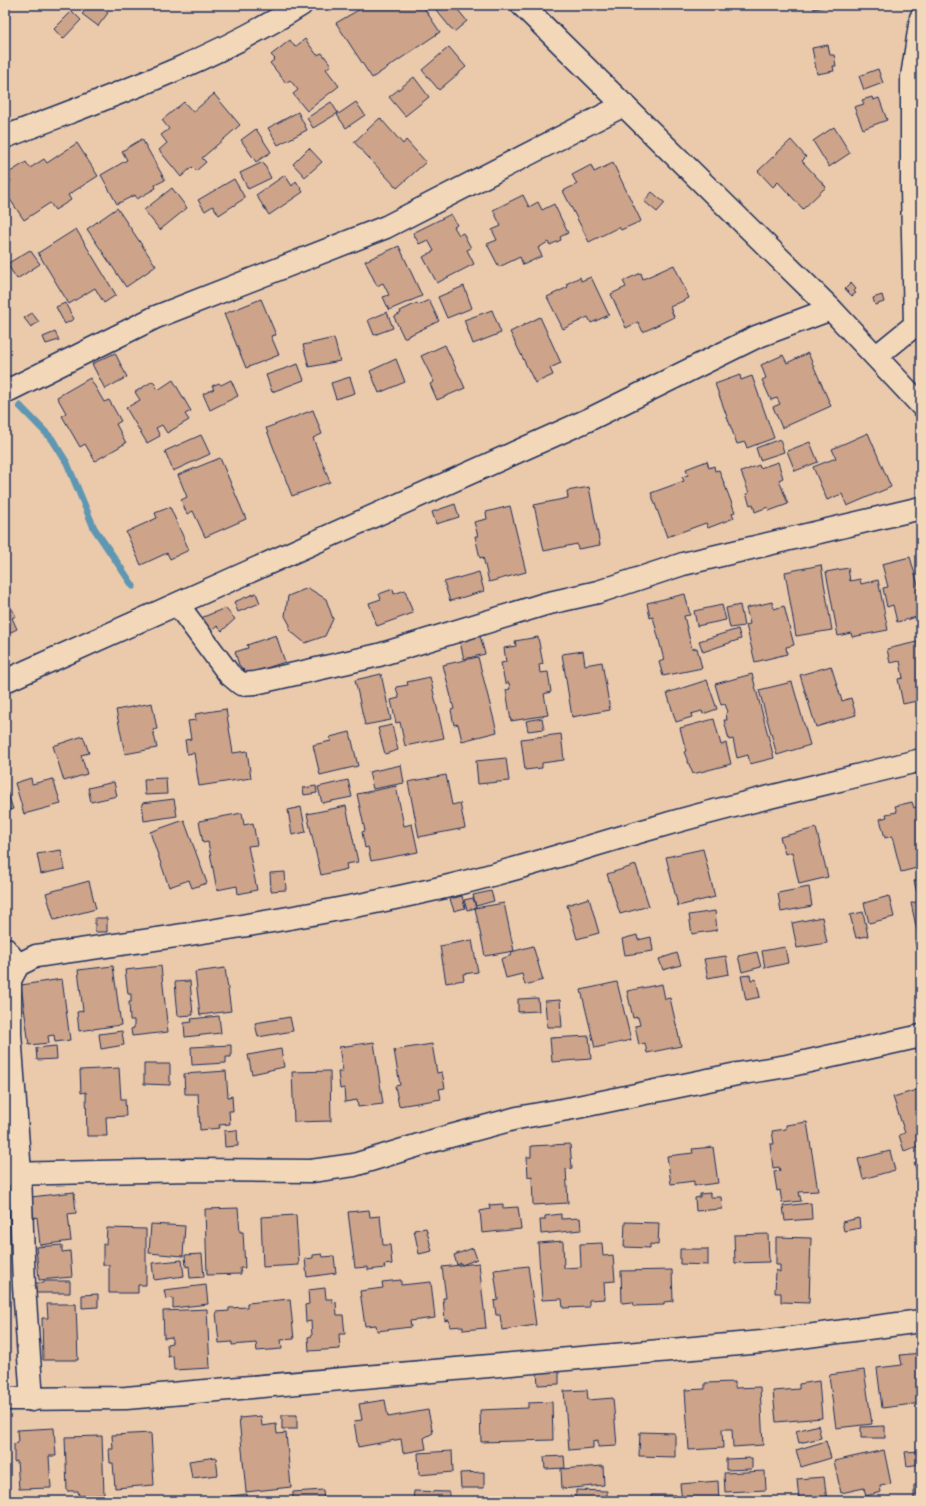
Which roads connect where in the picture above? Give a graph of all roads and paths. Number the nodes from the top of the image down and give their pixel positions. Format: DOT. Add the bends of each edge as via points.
graph roads {
  1 [pos="301,5"];
  2 [pos="522,5"];
  3 [pos="921,18"];
  4 [pos="624,104"];
  5 [pos="5,137"];
  6 [pos="831,309"];
  7 [pos="918,324"];
  8 [pos="877,356"];
  9 [pos="5,392"];
  10 [pos="921,405"];
  11 [pos="921,508"];
  12 [pos="178,605"];
  13 [pos="5,681"];
  14 [pos="921,760"];
  15 [pos="12,957"];
  16 [pos="921,1036"];
  17 [pos="13,1174"];
  18 [pos="921,1322"];
  19 [pos="5,1399"];
  20 [pos="32,1400"];
  1 -- 5 [label="street" via="235,43 169,73"];
  2 -- 4 [label="street"];
  3 -- 7 [label="street" via="912,77 912,189"];
  4 -- 6 [label="street"];
  4 -- 9 [label="street" via="386,227 156,317"];
  6 -- 8 [label="street"];
  6 -- 12 [label="street" via="756,337 588,420"];
  7 -- 8 [label="street"];
  8 -- 10 [label="street"];
  11 -- 12 [label="street" via="690,562 598,592 545,604 379,655 255,683 241,684 229,674"];
  12 -- 13 [label="street"];
  14 -- 15 [label="street" via="660,825 523,867 447,887 272,921 36,956"];
  15 -- 17 [label="street" via="10,1032"];
  16 -- 17 [label="street" via="787,1066 517,1118 354,1165 311,1171 190,1170"];
  17 -- 20 [label="street"];
  18 -- 20 [label="street" via="762,1342 134,1397"];
  19 -- 20 [label="street"];
}
